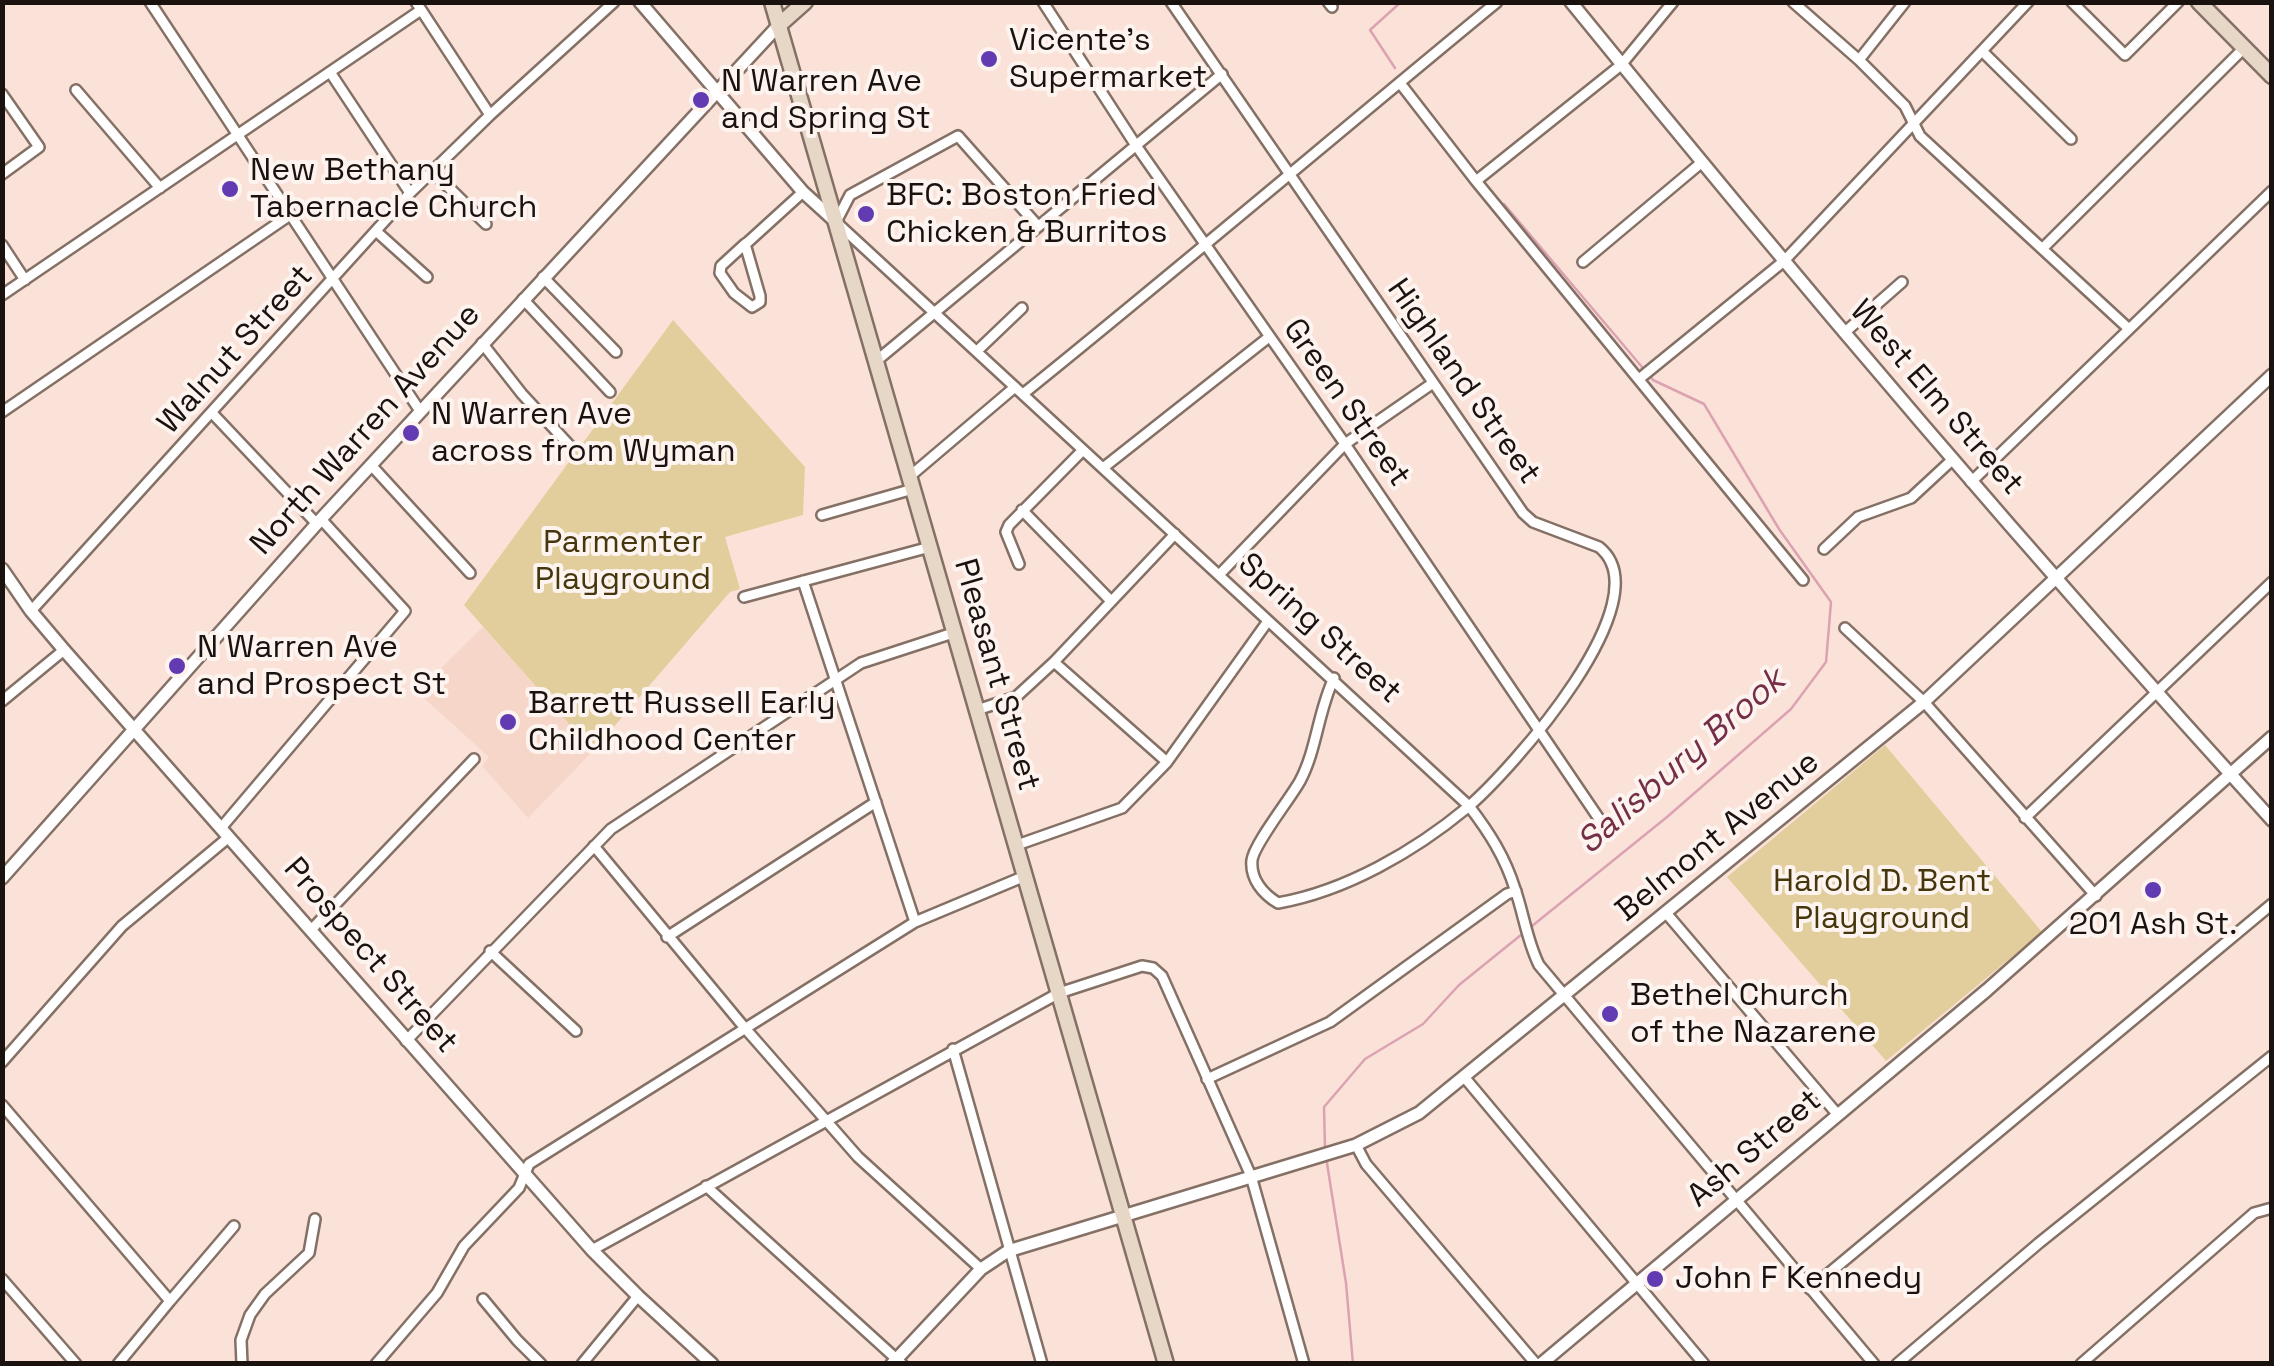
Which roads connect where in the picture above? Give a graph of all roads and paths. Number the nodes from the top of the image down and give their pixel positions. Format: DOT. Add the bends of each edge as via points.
graph roads {
  1 [pos="150,2"];
  2 [pos="614,2"];
  3 [pos="640,2"];
  4 [pos="772,2"];
  5 [pos="804,2"];
  6 [pos="1043,2"];
  7 [pos="1171,2"];
  8 [pos="1497,2"];
  9 [pos="1571,2"];
  10 [pos="1674,2"];
  11 [pos="1793,2"];
  12 [pos="1905,2"];
  13 [pos="2028,2"];
  14 [pos="2072,2"];
  15 [pos="2178,2"];
  16 [pos="2199,2"];
  17 [pos="419,6"];
  18 [pos="778,26"];
  19 [pos="2244,48"];
  20 [pos="1982,51"];
  21 [pos="1859,60"];
  22 [pos="1621,65"];
  23 [pos="330,72"];
  24 [pos="1222,74"];
  25 [pos="2272,76"];
  26 [pos="1400,82"];
  27 [pos="76,90"];
  28 [pos="716,90"];
  29 [pos="2,94"];
  30 [pos="490,114"];
  31 [pos="1914,119"];
  32 [pos="236,136"];
  33 [pos="2072,140"];
  34 [pos="1135,144"];
  35 [pos="1701,164"];
  36 [pos="432,171"];
  37 [pos="2,174"];
  38 [pos="1290,174"];
  39 [pos="1476,181"];
  40 [pos="160,188"];
  41 [pos="2272,191"];
  42 [pos="803,192"];
  43 [pos="410,194"];
  44 [pos="290,215"];
  45 [pos="836,222"];
  46 [pos="486,224"];
  47 [pos="1036,225"];
  48 [pos="376,232"];
  49 [pos="745,244"];
  50 [pos="2,245"];
  51 [pos="1207,246"];
  52 [pos="2044,248"];
  53 [pos="1784,261"];
  54 [pos="1582,262"];
  55 [pos="544,276"];
  56 [pos="427,277"];
  57 [pos="25,280"];
  58 [pos="334,280"];
  59 [pos="1902,282"];
  60 [pos="2,295"];
  61 [pos="523,298"];
  62 [pos="1022,308"];
  63 [pos="932,311"];
  64 [pos="2129,328"];
  65 [pos="1844,334"];
  66 [pos="1269,337"];
  67 [pos="482,343"];
  68 [pos="977,351"];
  69 [pos="616,352"];
  70 [pos="875,362"];
  71 [pos="1644,374"];
  72 [pos="2272,375"];
  73 [pos="1433,382"];
  74 [pos="1019,390"];
  75 [pos="610,392"];
  76 [pos="420,411"];
  77 [pos="2,412"];
  78 [pos="213,414"];
  79 [pos="1346,444"];
  80 [pos="570,447"];
  81 [pos="1083,450"];
  82 [pos="1952,460"];
  83 [pos="371,465"];
  84 [pos="1103,468"];
  85 [pos="1971,482"];
  86 [pos="911,483"];
  87 [pos="1022,510"];
  88 [pos="822,515"];
  89 [pos="319,521"];
  90 [pos="1175,534"];
  91 [pos="930,547"];
  92 [pos="1824,549"];
  93 [pos="1019,564"];
  94 [pos="2,570"];
  95 [pos="470,573"];
  96 [pos="1220,575"];
  97 [pos="2058,579"];
  98 [pos="1803,580"];
  99 [pos="803,581"];
  100 [pos="2272,582"];
  101 [pos="744,598"];
  102 [pos="1111,600"];
  103 [pos="30,612"];
  104 [pos="1268,621"];
  105 [pos="1845,628"];
  106 [pos="954,633"];
  107 [pos="64,650"];
  108 [pos="1054,662"];
  109 [pos="1334,678"];
  110 [pos="835,682"];
  111 [pos="2158,692"];
  112 [pos="2,700"];
  113 [pos="1924,702"];
  114 [pos="977,710"];
  115 [pos="133,728"];
  116 [pos="1541,732"];
  117 [pos="2272,737"];
  118 [pos="474,759"];
  119 [pos="1167,762"];
  120 [pos="2230,774"];
  121 [pos="876,802"];
  122 [pos="1469,806"];
  123 [pos="2025,818"];
  124 [pos="2272,820"];
  125 [pos="225,832"];
  126 [pos="1608,832"];
  127 [pos="594,846"];
  128 [pos="1017,846"];
  129 [pos="1026,876"];
  130 [pos="2,878"];
  131 [pos="1516,891"];
  132 [pos="2096,896"];
  133 [pos="2272,904"];
  134 [pos="1668,914"];
  135 [pos="915,922"];
  136 [pos="310,930"];
  137 [pos="668,937"];
  138 [pos="490,951"];
  139 [pos="1059,993"];
  140 [pos="1565,996"];
  141 [pos="744,1027"];
  142 [pos="576,1031"];
  143 [pos="406,1041"];
  144 [pos="953,1049"];
  145 [pos="2272,1056"];
  146 [pos="2,1062"];
  147 [pos="1465,1078"];
  148 [pos="1207,1079"];
  149 [pos="2,1105"];
  150 [pos="1838,1115"];
  151 [pos="826,1120"];
  152 [pos="1356,1145"];
  153 [pos="526,1175"];
  154 [pos="1250,1176"];
  155 [pos="706,1186"];
  156 [pos="1736,1199"];
  157 [pos="2269,1207"];
  158 [pos="1121,1214"];
  159 [pos="316,1219"];
  160 [pos="234,1226"];
  161 [pos="592,1250"];
  162 [pos="1008,1251"];
  163 [pos="981,1269"];
  164 [pos="2,1279"];
  165 [pos="1638,1282"];
  166 [pos="1810,1289"];
  167 [pos="638,1296"];
  168 [pos="483,1299"];
  169 [pos="170,1301"];
  170 [pos="897,1362"];
  171 [pos="76,1364"];
  172 [pos="118,1364"];
  173 [pos="242,1364"];
  174 [pos="376,1364"];
  175 [pos="541,1364"];
  176 [pos="582,1364"];
  177 [pos="712,1364"];
  178 [pos="1042,1364"];
  179 [pos="1166,1364"];
  180 [pos="1304,1364"];
  181 [pos="1539,1364"];
  182 [pos="1704,1364"];
  183 [pos="1874,1364"];
  184 [pos="1897,1364"];
  185 [pos="2081,1364"];
  1 -- 32 [label="street"];
  2 -- 30 [label="street, Walnut Street"];
  3 -- 28 [label="street, Spring Street"];
  4 -- 18 [label="main road, Pleasant Street"];
  5 -- 18 [label="main road"];
  6 -- 34 [label="street, Green Street"];
  7 -- 24 [label="street, Highland Street"];
  8 -- 26 [label="street"];
  9 -- 22 [label="street, West Elm Street"];
  10 -- 22 [label="street"];
  11 -- 21 [label="street"];
  12 -- 21 [label="street"];
  13 -- 20 [label="street"];
  14 -- 15 [label="street" via="2125,55"];
  16 -- 19 [label="main road"];
  17 -- 23 [label="street"];
  17 -- 30 [label="street"];
  18 -- 28 [label="street, North Warren Avenue"];
  18 -- 45 [label="main road, Pleasant Street"];
  19 -- 25 [label="main road"];
  19 -- 52 [label="street"];
  20 -- 31 [label="street"];
  20 -- 33 [label="street"];
  21 -- 31 [label="street"];
  22 -- 35 [label="street, West Elm Street"];
  22 -- 39 [label="street"];
  23 -- 32 [label="street"];
  23 -- 43 [label="street"];
  24 -- 34 [label="street"];
  24 -- 38 [label="street, Highland Street"];
  26 -- 38 [label="street"];
  26 -- 39 [label="street"];
  27 -- 40 [label="street"];
  28 -- 42 [label="street, Spring Street"];
  28 -- 55 [label="street, North Warren Avenue"];
  29 -- 37 [label="street" via="39,147"];
  30 -- 36 [label="street, Walnut Street"];
  31 -- 52 [label="street" via="1920,136"];
  31 -- 53 [label="street"];
  32 -- 40 [label="street"];
  32 -- 44 [label="street"];
  34 -- 47 [label="street"];
  34 -- 51 [label="street, Green Street"];
  35 -- 53 [label="street, West Elm Street"];
  35 -- 54 [label="street"];
  36 -- 43 [label="street, Walnut Street"];
  36 -- 46 [label="street"];
  38 -- 51 [label="street"];
  38 -- 73 [label="street, Highland Street"];
  39 -- 71 [label="street"];
  40 -- 57 [label="street"];
  41 -- 64 [label="street"];
  42 -- 45 [label="street, Spring Street"];
  42 -- 49 [label="street"];
  43 -- 48 [label="street, Walnut Street"];
  44 -- 58 [label="street"];
  44 -- 77 [label="street"];
  45 -- 47 [label="street" via="850,195 958,136"];
  45 -- 63 [label="street, Spring Street"];
  45 -- 70 [label="main road, Pleasant Street"];
  47 -- 63 [label="street"];
  48 -- 56 [label="street"];
  48 -- 58 [label="street, Walnut Street"];
  49 -- 49 [label="street" via="720,273 752,307 760,296"];
  50 -- 57 [label="street"];
  51 -- 66 [label="street, Green Street"];
  51 -- 74 [label="street"];
  52 -- 64 [label="street"];
  53 -- 65 [label="street, West Elm Street"];
  53 -- 71 [label="street"];
  55 -- 61 [label="street, North Warren Avenue"];
  55 -- 69 [label="street"];
  57 -- 60 [label="street"];
  58 -- 76 [label="street"];
  58 -- 78 [label="street, Walnut Street"];
  59 -- 65 [label="street"];
  61 -- 67 [label="street, North Warren Avenue"];
  61 -- 75 [label="street"];
  62 -- 68 [label="street"];
  63 -- 68 [label="street, Spring Street"];
  63 -- 70 [label="street"];
  64 -- 85 [label="street"];
  65 -- 82 [label="street, West Elm Street"];
  66 -- 79 [label="street, Green Street"];
  66 -- 84 [label="street"];
  67 -- 76 [label="street, North Warren Avenue"];
  67 -- 80 [label="street"];
  68 -- 74 [label="street, Spring Street"];
  70 -- 86 [label="main road, Pleasant Street"];
  71 -- 98 [label="street"];
  72 -- 97 [label="street, Belmont Avenue"];
  73 -- 79 [label="street"];
  73 -- 116 [label="street, Highland Street" via="1523,512 1593,543 1616,572 1604,627"];
  74 -- 81 [label="street, Spring Street"];
  74 -- 86 [label="street"];
  76 -- 83 [label="street, North Warren Avenue"];
  78 -- 89 [label="street"];
  78 -- 103 [label="street, Walnut Street"];
  79 -- 96 [label="street"];
  79 -- 116 [label="street, Green Street"];
  81 -- 84 [label="street, Spring Street"];
  81 -- 87 [label="street"];
  82 -- 85 [label="street, West Elm Street"];
  82 -- 92 [label="street" via="1926,488 1858,517"];
  83 -- 89 [label="street, North Warren Avenue"];
  83 -- 95 [label="street"];
  84 -- 90 [label="street, Spring Street"];
  85 -- 97 [label="street, West Elm Street"];
  86 -- 88 [label="street"];
  86 -- 91 [label="main road, Pleasant Street"];
  87 -- 93 [label="street" via="1006,532"];
  87 -- 102 [label="street"];
  89 -- 115 [label="street, North Warren Avenue"];
  89 -- 125 [label="street" via="405,611"];
  90 -- 96 [label="street, Spring Street"];
  90 -- 102 [label="street"];
  91 -- 99 [label="street"];
  91 -- 106 [label="main road, Pleasant Street"];
  94 -- 103 [label="street, Prospect Street"];
  96 -- 104 [label="street, Spring Street"];
  97 -- 111 [label="street, West Elm Street"];
  97 -- 113 [label="street, Belmont Avenue"];
  99 -- 101 [label="street"];
  99 -- 110 [label="street"];
  100 -- 111 [label="street"];
  102 -- 108 [label="street"];
  103 -- 107 [label="street, Prospect Street"];
  104 -- 109 [label="street, Spring Street"];
  104 -- 119 [label="street"];
  105 -- 113 [label="street"];
  106 -- 110 [label="street" via="860,664"];
  106 -- 114 [label="main road, Pleasant Street"];
  107 -- 112 [label="street"];
  107 -- 115 [label="street, Prospect Street"];
  108 -- 114 [label="street" via="1016,697"];
  108 -- 119 [label="street"];
  109 -- 122 [label="street, Spring Street"];
  109 -- 122 [label="street, Highland Street" via="1302,777 1254,850 1251,864 1264,896 1278,903 1330,889"];
  110 -- 121 [label="street"];
  110 -- 127 [label="street"];
  111 -- 120 [label="street, West Elm Street"];
  111 -- 123 [label="street"];
  113 -- 123 [label="street"];
  113 -- 134 [label="street, Belmont Avenue"];
  114 -- 128 [label="main road, Pleasant Street"];
  115 -- 125 [label="street, Prospect Street"];
  115 -- 130 [label="street, North Warren Avenue"];
  116 -- 122 [label="street, Highland Street"];
  116 -- 126 [label="street, Green Street"];
  117 -- 120 [label="street, Ash Street"];
  118 -- 136 [label="street"];
  119 -- 128 [label="street" via="1122,808"];
  120 -- 124 [label="street, West Elm Street"];
  120 -- 132 [label="street, Ash Street"];
  121 -- 135 [label="street"];
  121 -- 137 [label="street"];
  122 -- 131 [label="street, Spring Street" via="1498,846"];
  123 -- 132 [label="street"];
  125 -- 136 [label="street, Prospect Street"];
  125 -- 146 [label="street" via="122,926"];
  127 -- 137 [label="street"];
  127 -- 138 [label="street"];
  128 -- 129 [label="main road, Pleasant Street"];
  129 -- 135 [label="street"];
  129 -- 139 [label="main road, Pleasant Street"];
  131 -- 140 [label="street, Spring Street" via="1528,940"];
  131 -- 148 [label="street" via="1330,1022"];
  132 -- 150 [label="street, Ash Street"];
  133 -- 166 [label="street"];
  134 -- 140 [label="street, Belmont Avenue"];
  134 -- 150 [label="street"];
  135 -- 141 [label="street"];
  136 -- 143 [label="street, Prospect Street"];
  137 -- 141 [label="street"];
  138 -- 142 [label="street"];
  138 -- 143 [label="street"];
  139 -- 144 [label="street"];
  139 -- 148 [label="street" via="1153,968"];
  139 -- 158 [label="main road, Pleasant Street"];
  140 -- 147 [label="street, Belmont Avenue"];
  140 -- 156 [label="street, Spring Street"];
  141 -- 151 [label="street"];
  141 -- 153 [label="street" via="567,1138 529,1164"];
  143 -- 153 [label="street, Prospect Street"];
  144 -- 151 [label="street"];
  144 -- 162 [label="street"];
  145 -- 184 [label="street"];
  147 -- 152 [label="street, Belmont Avenue" via="1420,1113"];
  147 -- 165 [label="street"];
  148 -- 154 [label="street"];
  149 -- 169 [label="street"];
  150 -- 156 [label="street, Ash Street"];
  151 -- 155 [label="street"];
  151 -- 163 [label="street"];
  152 -- 154 [label="street, Belmont Avenue"];
  152 -- 181 [label="street"];
  153 -- 161 [label="street, Prospect Street"];
  153 -- 174 [label="street"];
  154 -- 158 [label="street, Belmont Avenue"];
  154 -- 180 [label="street"];
  155 -- 161 [label="street"];
  155 -- 170 [label="street"];
  156 -- 165 [label="street, Ash Street"];
  156 -- 166 [label="street, Spring Street"];
  157 -- 185 [label="street" via="2254,1213"];
  158 -- 162 [label="street, Belmont Avenue"];
  158 -- 179 [label="main road, Pleasant Street"];
  159 -- 173 [label="street" via="309,1253 250,1315"];
  160 -- 169 [label="street"];
  161 -- 167 [label="street, Prospect Street"];
  162 -- 163 [label="street, Belmont Avenue"];
  162 -- 178 [label="street"];
  163 -- 170 [label="street, Belmont Avenue"];
  164 -- 171 [label="street"];
  165 -- 181 [label="street, Ash Street"];
  165 -- 182 [label="street"];
  166 -- 183 [label="street, Spring Street"];
  167 -- 176 [label="street"];
  167 -- 177 [label="street, Prospect Street"];
  168 -- 175 [label="street"];
  169 -- 172 [label="street"];
}
